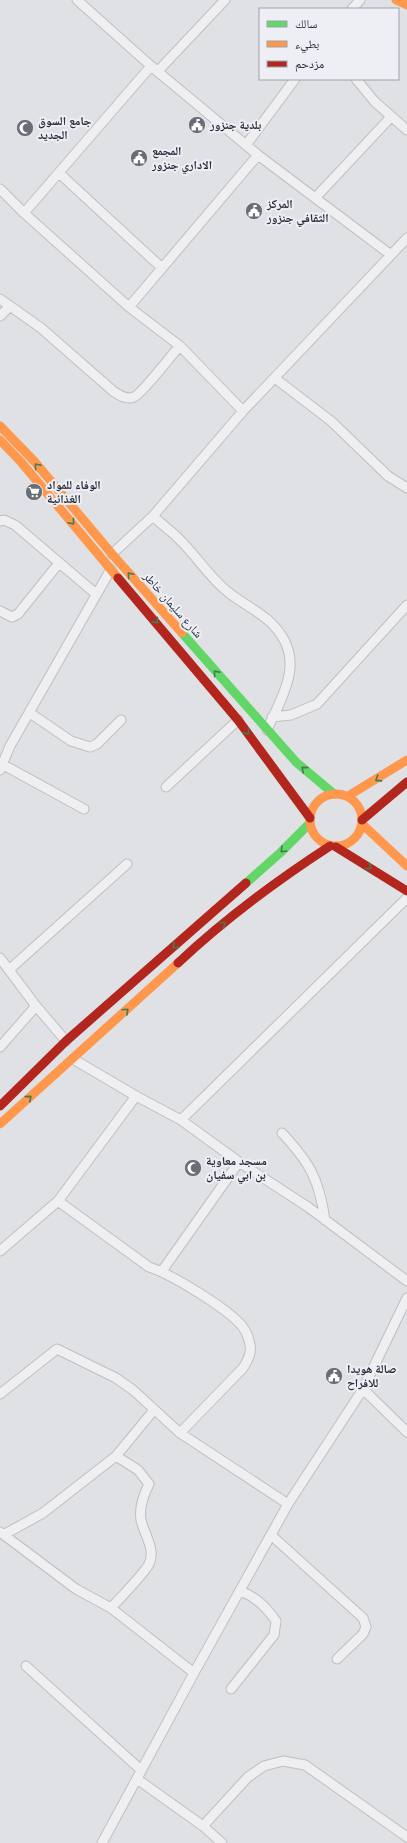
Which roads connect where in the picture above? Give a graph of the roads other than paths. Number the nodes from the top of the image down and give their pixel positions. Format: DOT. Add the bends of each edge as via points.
graph roads {
  1 [pos="77,0"];
  2 [pos="225,0"];
  3 [pos="360,0"];
  4 [pos="396,0"];
  5 [pos="407,5"];
  6 [pos="353,8"];
  7 [pos="154,68"];
  8 [pos="295,80"];
  9 [pos="357,80"];
  10 [pos="392,117"];
  11 [pos="407,130"];
  12 [pos="246,145"];
  13 [pos="258,155"];
  14 [pos="59,173"];
  15 [pos="0,189"];
  16 [pos="316,197"];
  17 [pos="24,213"];
  18 [pos="407,238"];
  19 [pos="391,255"];
  20 [pos="162,268"];
  21 [pos="0,299"];
  22 [pos="10,306"];
  23 [pos="129,307"];
  24 [pos="0,316"];
  25 [pos="180,346"];
  26 [pos="276,379"];
  27 [pos="244,412"];
  28 [pos="0,426"];
  29 [pos="0,440"];
  30 [pos="407,488"];
  31 [pos="153,516"];
  32 [pos="0,522"];
  33 [pos="112,554"];
  34 [pos="59,563"];
  35 [pos="111,569"];
  36 [pos="96,594"];
  37 [pos="407,605"];
  38 [pos="0,611"];
  39 [pos="30,713"];
  40 [pos="272,717"];
  41 [pos="121,720"];
  42 [pos="238,720"];
  43 [pos="267,730"];
  44 [pos="407,760"];
  45 [pos="1,766"];
  46 [pos="407,782"];
  47 [pos="166,787"];
  48 [pos="334,794"];
  49 [pos="348,796"];
  50 [pos="84,809"];
  51 [pos="310,820"];
  52 [pos="362,822"];
  53 [pos="333,846"];
  54 [pos="128,864"];
  55 [pos="407,866"];
  56 [pos="407,891"];
  57 [pos="407,898"];
  58 [pos="0,958"];
  59 [pos="10,969"];
  60 [pos="36,1006"];
  61 [pos="66,1041"];
  62 [pos="0,1047"];
  63 [pos="74,1059"];
  64 [pos="136,1096"];
  65 [pos="0,1106"];
  66 [pos="180,1120"];
  67 [pos="0,1124"];
  68 [pos="282,1134"];
  69 [pos="239,1162"];
  70 [pos="58,1201"];
  71 [pos="325,1220"];
  72 [pos="0,1251"];
  73 [pos="162,1271"];
  74 [pos="407,1281"];
  75 [pos="407,1298"];
  76 [pos="363,1389"];
  77 [pos="0,1394"];
  78 [pos="154,1410"];
  79 [pos="407,1432"];
  80 [pos="180,1433"];
  81 [pos="116,1456"];
  82 [pos="288,1504"];
  83 [pos="3,1533"];
  84 [pos="271,1535"];
  85 [pos="241,1591"];
  86 [pos="111,1608"];
  87 [pos="337,1659"];
  88 [pos="26,1666"];
  89 [pos="194,1673"];
  90 [pos="231,1689"];
  91 [pos="141,1770"];
  92 [pos="137,1779"];
  93 [pos="203,1826"];
  94 [pos="407,1836"];
  95 [pos="102,1843"];
  96 [pos="222,1843"];
  1 -- 7 [label="street"];
  2 -- 7 [label="street"];
  3 -- 6 [label="street"];
  4 -- 5 [label="main road"];
  7 -- 12 [label="street"];
  7 -- 14 [label="street"];
  8 -- 12 [label="street"];
  9 -- 10 [label="street"];
  10 -- 11 [label="street"];
  10 -- 16 [label="street"];
  12 -- 13 [label="street"];
  13 -- 16 [label="street"];
  13 -- 20 [label="street"];
  14 -- 17 [label="street"];
  14 -- 20 [label="street"];
  15 -- 17 [label="street"];
  16 -- 19 [label="street"];
  17 -- 23 [label="street"];
  18 -- 19 [label="street"];
  19 -- 26 [label="street"];
  20 -- 23 [label="street"];
  21 -- 22 [label="street"];
  22 -- 24 [label="street"];
  22 -- 25 [label="street" via="41,328 114,391 128,398 134,397 142,390"];
  23 -- 25 [label="street"];
  25 -- 27 [label="street"];
  26 -- 27 [label="street"];
  26 -- 30 [label="street" via="331,421 388,476"];
  27 -- 31 [label="street"];
  33 -- 28 [label="main road, شارع سليمان خاطر, one-way" via="34,461"];
  29 -- 35 [label="main road, شارع سليمان خاطر, one-way"];
  31 -- 33 [label="street"];
  31 -- 40 [label="street" via="178,538 218,584 267,620 284,638 288,646 290,673"];
  32 -- 34 [label="street" via="4,520 15,524"];
  43 -- 33 [label="main road, شارع سليمان خاطر, one-way"];
  34 -- 36 [label="street"];
  34 -- 38 [label="street" via="18,614 12,617"];
  35 -- 36 [label="street"];
  35 -- 42 [label="main road, شارع سليمان خاطر, one-way"];
  36 -- 39 [label="street"];
  37 -- 40 [label="street" via="317,704 291,715"];
  39 -- 41 [label="street" via="71,741 90,747 97,744"];
  39 -- 45 [label="street"];
  40 -- 43 [label="street"];
  42 -- 47 [label="street"];
  42 -- 51 [label="main road, شارع سليمان خاطر, one-way"];
  48 -- 43 [label="main road, شارع سليمان خاطر, one-way" via="296,762"];
  44 -- 49 [label="main road, one-way"];
  45 -- 50 [label="street"];
  46 -- 52 [label="main road"];
  48 -- 49 [label="main road"];
  48 -- 51 [label="main road" via="320,799"];
  49 -- 52 [label="main road" via="360,808"];
  51 -- 53 [label="main road" via="314,835 320,841"];
  51 -- 61 [label="main road, one-way" via="275,858"];
  52 -- 53 [label="main road" via="356,838 351,842"];
  52 -- 55 [label="main road"];
  53 -- 56 [label="main road, one-way"];
  63 -- 53 [label="main road, one-way" via="201,941 286,875"];
  54 -- 59 [label="street"];
  57 -- 66 [label="street"];
  58 -- 59 [label="street"];
  59 -- 60 [label="street"];
  60 -- 61 [label="street"];
  60 -- 62 [label="street"];
  61 -- 65 [label="main road"];
  63 -- 64 [label="street"];
  67 -- 63 [label="main road, one-way"];
  64 -- 66 [label="street"];
  64 -- 70 [label="street"];
  66 -- 69 [label="street"];
  68 -- 71 [label="street" via="309,1166 322,1198"];
  69 -- 71 [label="street"];
  69 -- 73 [label="street"];
  70 -- 72 [label="street"];
  70 -- 73 [label="street" via="149,1267"];
  71 -- 74 [label="street"];
  73 -- 80 [label="street" via="212,1301 242,1326 251,1346 249,1358 243,1368"];
  75 -- 76 [label="street"];
  76 -- 79 [label="street"];
  76 -- 82 [label="street"];
  77 -- 78 [label="street" via="57,1349 116,1378"];
  78 -- 80 [label="street"];
  78 -- 81 [label="street"];
  80 -- 82 [label="street"];
  81 -- 83 [label="street" via="43,1512"];
  81 -- 86 [label="street" via="138,1470 149,1484 140,1518 151,1554 149,1564"];
  82 -- 84 [label="street"];
  83 -- 86 [label="street" via="76,1589"];
  84 -- 85 [label="street"];
  84 -- 87 [label="street" via="363,1618 366,1627 363,1634"];
  85 -- 89 [label="street"];
  85 -- 90 [label="street" via="256,1598 276,1621 274,1636"];
  86 -- 89 [label="street"];
  88 -- 91 [label="street"];
  89 -- 91 [label="street"];
  91 -- 92 [label="street"];
  92 -- 93 [label="street"];
  92 -- 95 [label="street"];
  93 -- 94 [label="street" via="248,1777 264,1766 283,1761 305,1765"];
  93 -- 96 [label="street"];
}
